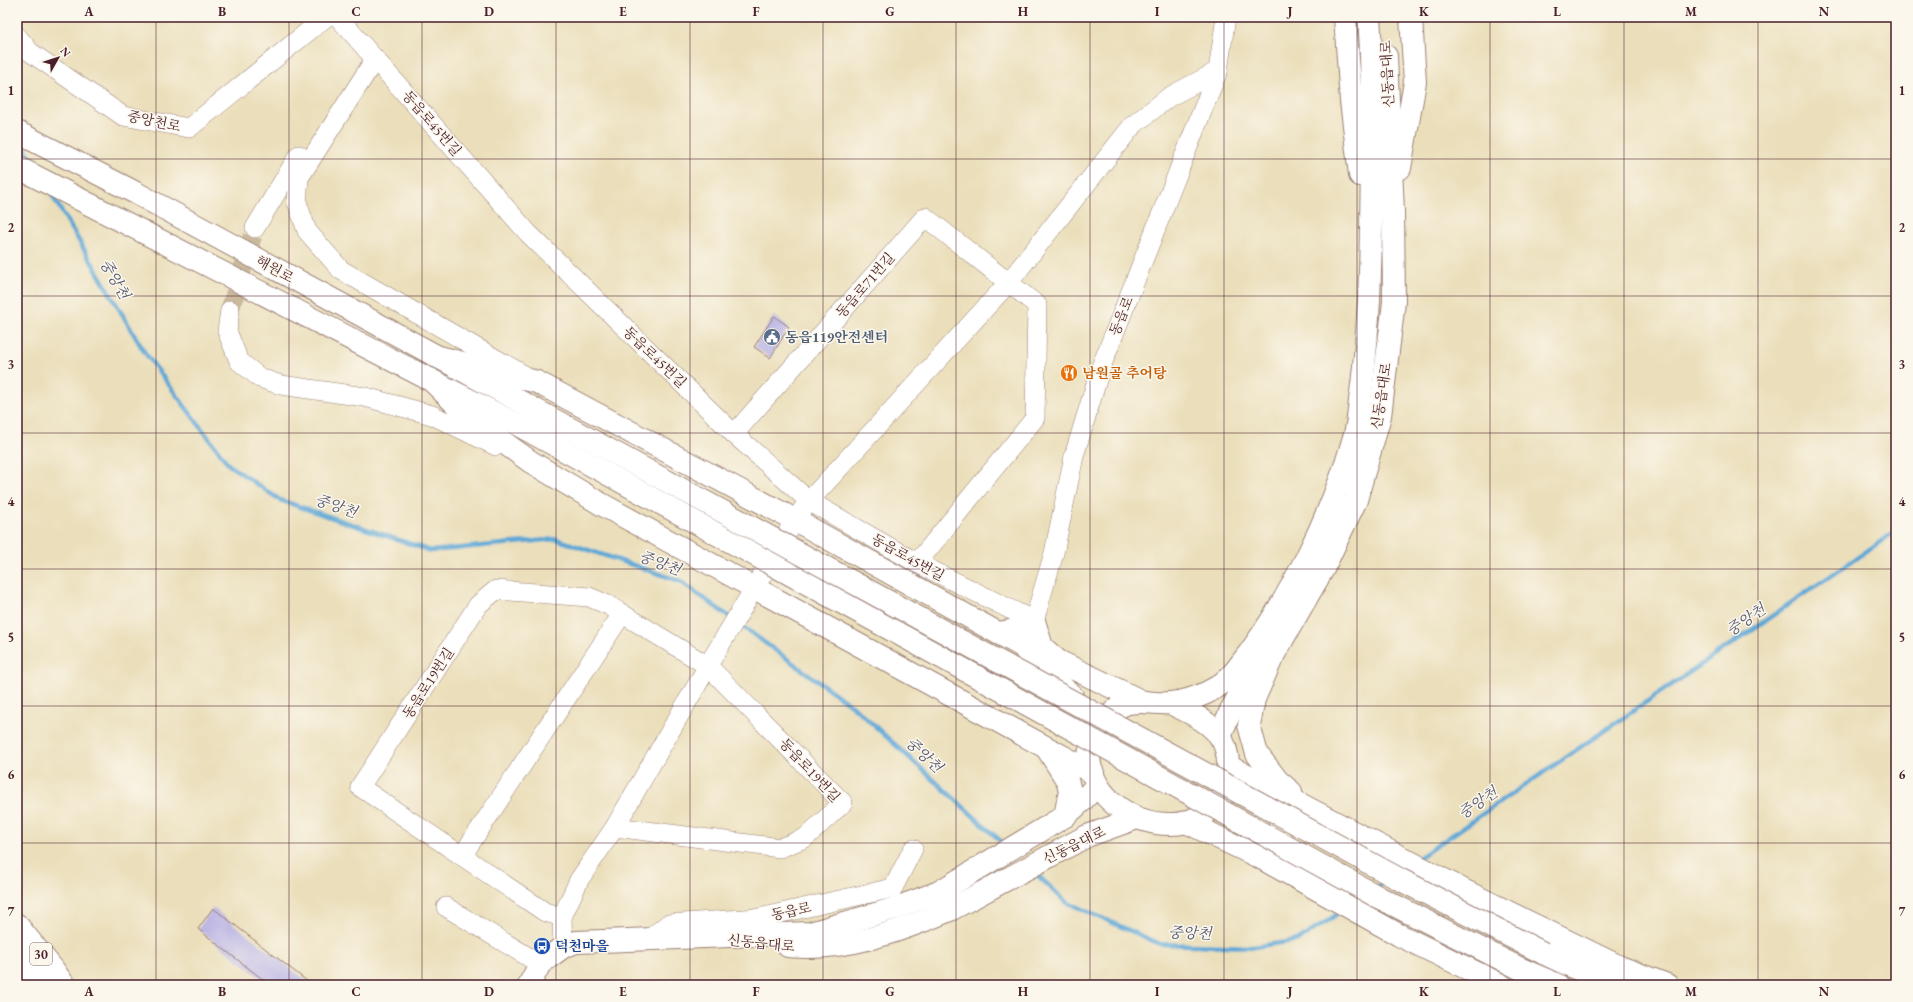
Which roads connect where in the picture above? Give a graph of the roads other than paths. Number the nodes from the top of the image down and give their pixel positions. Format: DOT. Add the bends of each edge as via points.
graph roads {
  1 [pos="326,17"];
  2 [pos="338,17"];
  3 [pos="1226,17"];
  4 [pos="1345,17"];
  5 [pos="1369,17"];
  6 [pos="1383,17"];
  7 [pos="1411,17"];
  8 [pos="17,36"];
  9 [pos="370,54"];
  10 [pos="1218,71"];
  11 [pos="17,132"];
  12 [pos="17,167"];
  13 [pos="1393,212"];
  14 [pos="255,228"];
  15 [pos="1371,264"];
  16 [pos="1009,282"];
  17 [pos="230,310"];
  18 [pos="435,356"];
  19 [pos="430,379"];
  20 [pos="537,382"];
  21 [pos="734,434"];
  22 [pos="531,462"];
  23 [pos="809,501"];
  24 [pos="795,520"];
  25 [pos="917,563"];
  26 [pos="752,594"];
  27 [pos="622,614"];
  28 [pos="1034,621"];
  29 [pos="998,633"];
  30 [pos="1024,646"];
  31 [pos="1273,656"];
  32 [pos="1058,661"];
  33 [pos="710,662"];
  34 [pos="1142,702"];
  35 [pos="1170,704"];
  36 [pos="1098,725"];
  37 [pos="1220,736"];
  38 [pos="1048,750"];
  39 [pos="1230,767"];
  40 [pos="1095,779"];
  41 [pos="1319,814"];
  42 [pos="1065,816"];
  43 [pos="1137,818"];
  44 [pos="1186,822"];
  45 [pos="615,826"];
  46 [pos="913,849"];
  47 [pos="462,856"];
  48 [pos="945,901"];
  49 [pos="446,907"];
  50 [pos="562,917"];
  51 [pos="17,925"];
  52 [pos="648,940"];
  53 [pos="564,947"];
  54 [pos="17,956"];
  55 [pos="540,964"];
  56 [pos="41,985"];
  57 [pos="64,985"];
  58 [pos="529,985"];
  59 [pos="1501,985"];
  60 [pos="1558,985"];
  61 [pos="1612,985"];
  62 [pos="1667,985"];
  1 -- 8 [label="street, 중앙천로" via="189,128 123,116 30,52"];
  2 -- 9 [label="street, 동읍로45번길"];
  3 -- 10 [label="street, 동읍로"];
  4 -- 15 [label="main road" via="1351,101"];
  5 -- 15 [label="main road, 신동읍대로" via="1372,67"];
  6 -- 13 [label="main road, 신동읍대로"];
  7 -- 13 [label="main road" via="1415,82"];
  9 -- 14 [label="street"];
  9 -- 20 [label="street" via="299,178 297,202 308,231 341,270"];
  9 -- 21 [label="street, 동읍로45번길" via="528,233"];
  10 -- 16 [label="street" via="1169,97 1132,126"];
  10 -- 28 [label="street, 동읍로" via="1101,367 1074,456 1054,553"];
  11 -- 18 [label="main road, 해원로" via="136,193"];
  12 -- 19 [label="main road, 해원로"];
  13 -- 31 [label="main road, 신동읍대로" via="1394,302 1380,416 1356,500 1323,569"];
  15 -- 35 [label="main road, 신동읍대로" via="1366,364 1356,432 1307,558 1266,627 1234,673 1211,692"];
  16 -- 21 [label="street, 동읍로71번길" via="925,217"];
  16 -- 23 [label="street"];
  16 -- 25 [label="street, 동읍로71번길" via="1037,305 1035,418"];
  17 -- 22 [label="street" via="227,331 239,361 260,378 281,385 365,397 432,414"];
  18 -- 20 [label="main road"];
  18 -- 61 [label="main road, 해원로, bridge" via="1399,879 1543,953"];
  19 -- 22 [label="main road" via="472,420"];
  19 -- 60 [label="main road, 해원로, bridge" via="1380,898"];
  20 -- 24 [label="main road"];
  21 -- 23 [label="street, 동읍로45번길"];
  22 -- 26 [label="main road"];
  23 -- 24 [label="street"];
  23 -- 25 [label="street, 동읍로45번길"];
  24 -- 26 [label="street"];
  24 -- 29 [label="main road"];
  25 -- 28 [label="street, 동읍로45번길"];
  26 -- 33 [label="street"];
  26 -- 38 [label="main road"];
  27 -- 33 [label="street, 동읍로19번길"];
  27 -- 47 [label="street"];
  27 -- 47 [label="street, 동읍로19번길" via="589,597 496,590 478,604 360,787"];
  28 -- 29 [label="main road" via="1015,630"];
  28 -- 30 [label="main road"];
  28 -- 32 [label="main road" via="1042,647"];
  29 -- 30 [label="main road"];
  30 -- 32 [label="main road"];
  30 -- 36 [label="main road" via="1028,655 1087,709"];
  31 -- 37 [label="main road, 신동읍대로" via="1241,692"];
  31 -- 41 [label="main road" via="1254,698 1249,725 1257,754 1278,781"];
  32 -- 34 [label="main road"];
  33 -- 45 [label="street"];
  33 -- 45 [label="street, 동읍로19번길" via="843,803 805,838 780,848"];
  34 -- 35 [label="main road"];
  34 -- 36 [label="main road" via="1123,704"];
  35 -- 37 [label="main road" via="1206,723"];
  36 -- 40 [label="main road" via="1089,755"];
  37 -- 39 [label="main road" via="1228,754"];
  38 -- 40 [label="main road"];
  38 -- 42 [label="main road" via="1067,780 1070,791"];
  39 -- 41 [label="main road"];
  39 -- 44 [label="main road" via="1223,796 1205,813"];
  40 -- 42 [label="main road, 신동읍대로" via="1082,802"];
  40 -- 43 [label="main road" via="1108,799 1121,810"];
  41 -- 62 [label="main road" via="1467,892 1620,967"];
  42 -- 48 [label="main road, 신동읍대로"];
  43 -- 44 [label="main road" via="1155,823"];
  43 -- 48 [label="main road, 신동읍대로" via="1087,836"];
  44 -- 59 [label="main road" via="1261,858 1399,935"];
  45 -- 50 [label="street" via="579,880"];
  46 -- 52 [label="street, 동읍로" via="893,888 758,918 668,924"];
  47 -- 50 [label="street, 동읍로19번길" via="545,912"];
  48 -- 52 [label="main road, 신동읍대로" via="928,920 861,941 807,948 711,938"];
  49 -- 55 [label="street"];
  50 -- 53 [label="street"];
  51 -- 57 [label="main road, 30"];
  52 -- 53 [label="main road" via="576,942"];
  53 -- 55 [label="main road"];
  54 -- 56 [label="main road, 30"];
  55 -- 58 [label="main road"];
}
